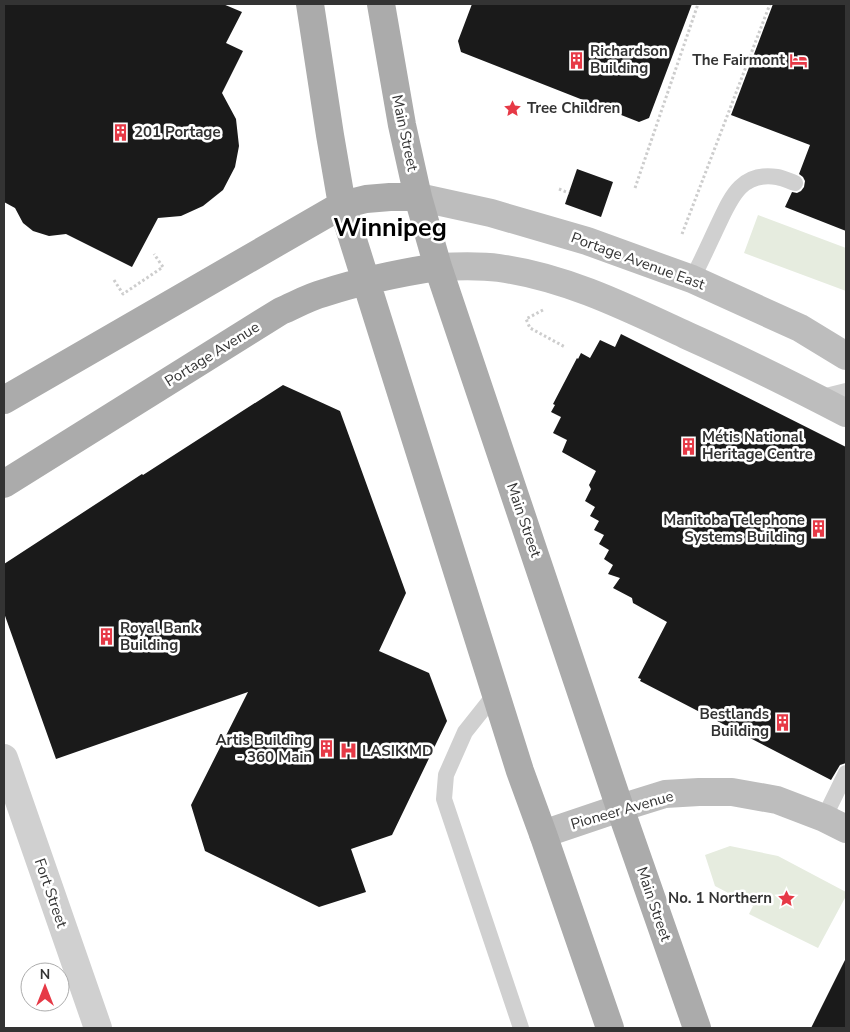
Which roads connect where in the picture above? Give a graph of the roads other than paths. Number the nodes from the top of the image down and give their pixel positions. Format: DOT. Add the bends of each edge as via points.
graph roads {
  1 [pos="310,4"];
  2 [pos="381,4"];
  3 [pos="795,183"];
  4 [pos="418,197"];
  5 [pos="342,205"];
  6 [pos="438,267"];
  7 [pos="692,279"];
  8 [pos="365,281"];
  9 [pos="846,356"];
  10 [pos="846,391"];
  11 [pos="818,398"];
  12 [pos="4,400"];
  13 [pos="846,412"];
  14 [pos="4,484"];
  15 [pos="496,693"];
  16 [pos="4,758"];
  17 [pos="846,773"];
  18 [pos="620,808"];
  19 [pos="835,824"];
  20 [pos="543,834"];
  21 [pos="98,1028"];
  22 [pos="522,1028"];
  23 [pos="610,1028"];
  24 [pos="697,1028"];
  1 -- 5 [label="main road"];
  2 -- 4 [label="main road, Main Street"];
  3 -- 7 [label="lane" via="765,176 743,184 732,196"];
  4 -- 5 [label="main road" via="390,197"];
  4 -- 6 [label="main road, Main Street"];
  4 -- 7 [label="main road, Portage Avenue East" via="578,238"];
  5 -- 8 [label="main road"];
  5 -- 12 [label="main road"];
  6 -- 8 [label="main road, Portage Avenue"];
  6 -- 11 [label="main road" via="499,268 581,289 633,310"];
  6 -- 18 [label="main road, Main Street"];
  7 -- 9 [label="main road, Portage Avenue East" via="800,328"];
  8 -- 14 [label="main road, Portage Avenue" via="322,293 281,311"];
  8 -- 15 [label="main road"];
  10 -- 11 [label="lane"];
  11 -- 13 [label="main road"];
  15 -- 20 [label="main road"];
  15 -- 22 [label="lane" via="465,732 446,774 444,799"];
  16 -- 21 [label="street, Fort Street"];
  17 -- 19 [label="lane"];
  18 -- 19 [label="main road, Pioneer Avenue" via="665,794 732,792 777,800"];
  18 -- 20 [label="main road, Pioneer Avenue"];
  18 -- 24 [label="main road, Main Street"];
  20 -- 23 [label="main road"];
}
